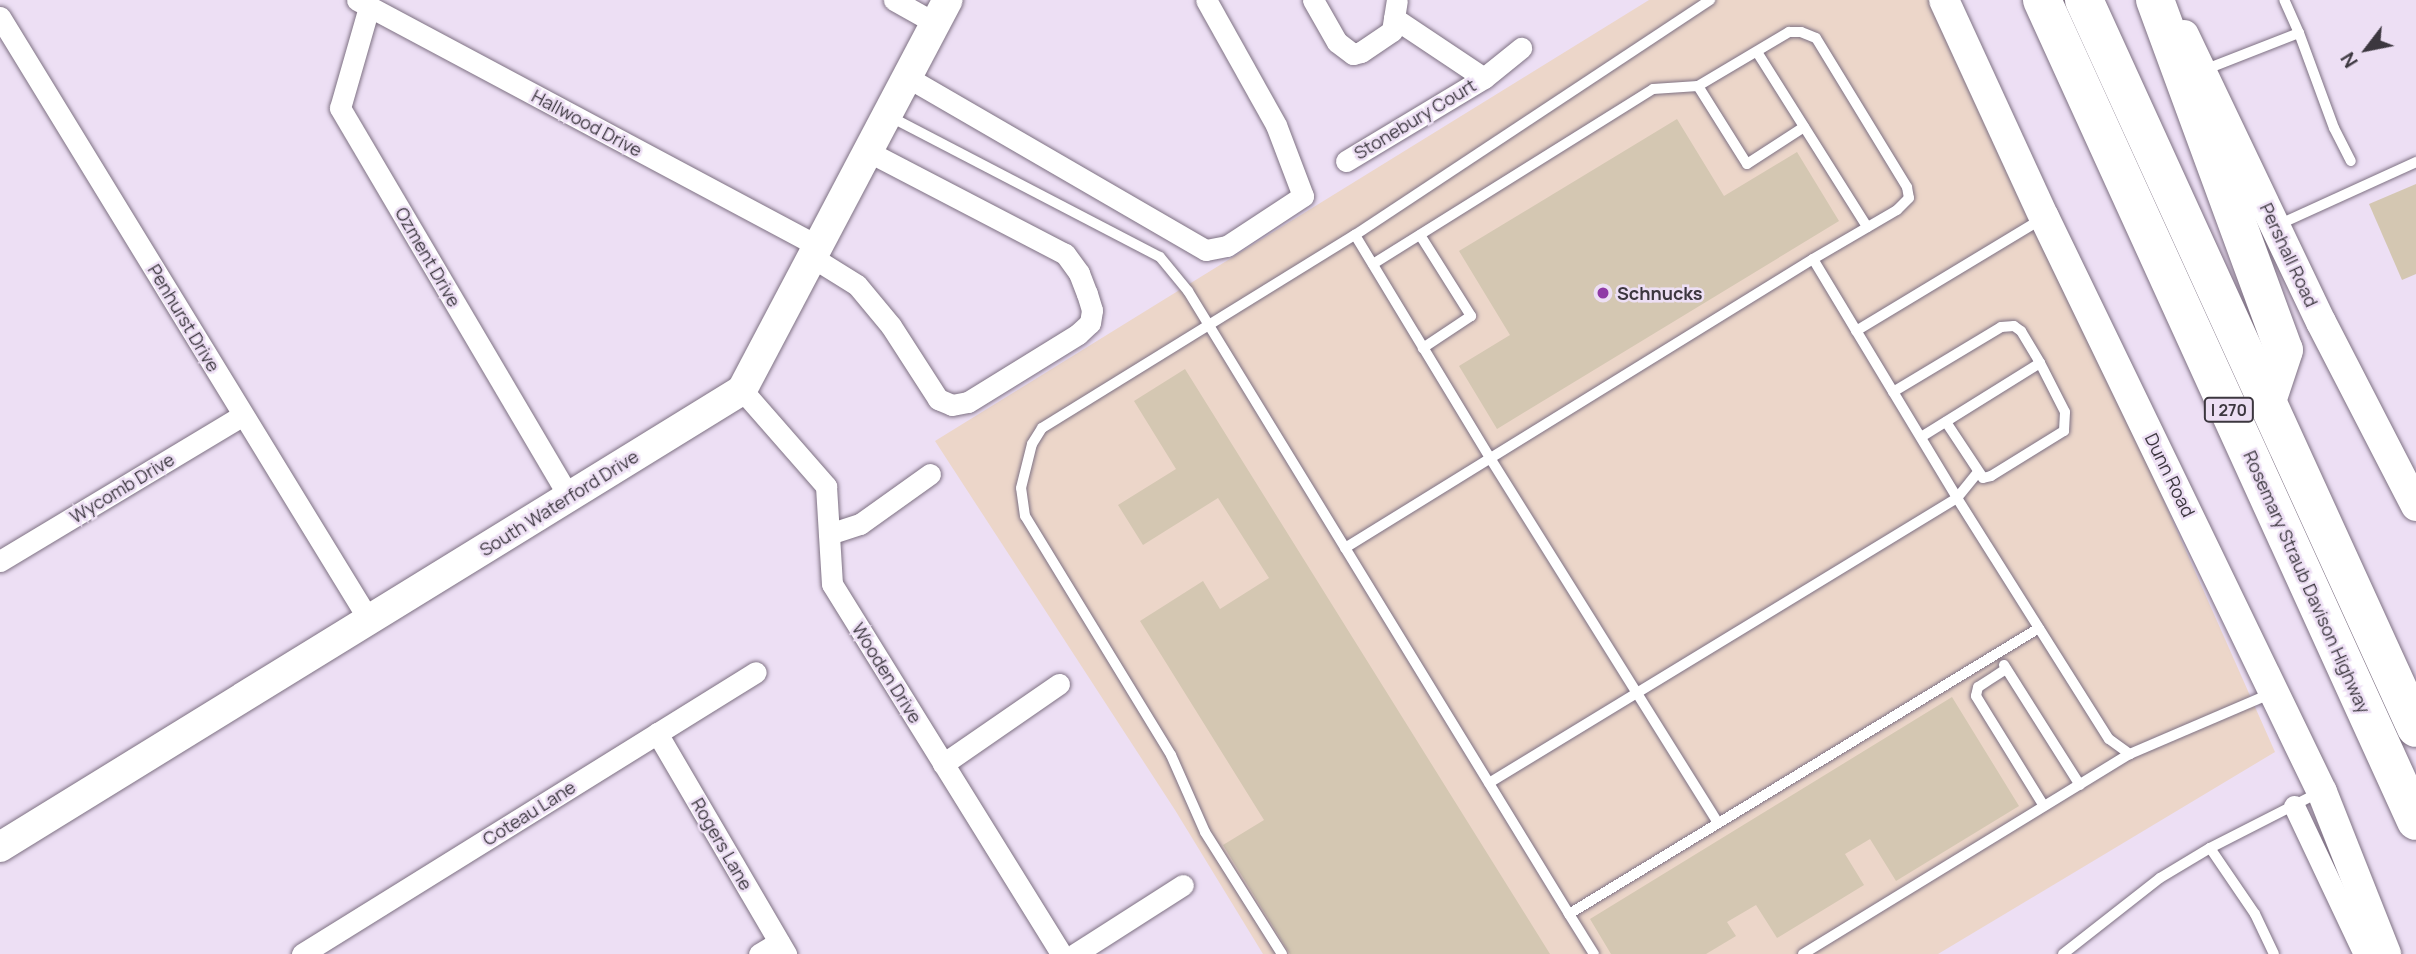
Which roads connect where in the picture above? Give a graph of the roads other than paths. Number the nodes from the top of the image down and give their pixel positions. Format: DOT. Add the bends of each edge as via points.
graph roads {
  1 [pos="894,0"];
  2 [pos="1206,0"];
  3 [pos="1313,0"];
  4 [pos="1710,0"];
  5 [pos="1944,0"];
  6 [pos="2042,0"];
  7 [pos="2084,0"];
  8 [pos="2155,0"];
  9 [pos="2168,0"];
  10 [pos="2284,0"];
  11 [pos="363,3"];
  12 [pos="1396,9"];
  13 [pos="942,11"];
  14 [pos="0,17"];
  15 [pos="2298,33"];
  16 [pos="1521,48"];
  17 [pos="1757,52"];
  18 [pos="2202,71"];
  19 [pos="907,77"];
  20 [pos="1485,78"];
  21 [pos="1698,86"];
  22 [pos="887,115"];
  23 [pos="1804,127"];
  24 [pos="867,151"];
  25 [pos="1346,161"];
  26 [pos="2351,161"];
  27 [pos="2416,162"];
  28 [pos="2044,217"];
  29 [pos="2276,226"];
  30 [pos="1867,228"];
  31 [pos="1355,235"];
  32 [pos="1420,235"];
  33 [pos="815,251"];
  34 [pos="1813,259"];
  35 [pos="1373,264"];
  36 [pos="1208,324"];
  37 [pos="1856,331"];
  38 [pos="1423,348"];
  39 [pos="2040,363"];
  40 [pos="743,390"];
  41 [pos="1893,392"];
  42 [pos="2267,401"];
  43 [pos="243,415"];
  44 [pos="1946,422"];
  45 [pos="1921,438"];
  46 [pos="1490,458"];
  47 [pos="1977,473"];
  48 [pos="930,474"];
  49 [pos="569,497"];
  50 [pos="1957,498"];
  51 [pos="2416,506"];
  52 [pos="829,534"];
  53 [pos="1345,548"];
  54 [pos="0,561"];
  55 [pos="369,620"];
  56 [pos="2039,628"];
  57 [pos="1997,654"];
  58 [pos="2006,669"];
  59 [pos="756,672"];
  60 [pos="1059,684"];
  61 [pos="1636,692"];
  62 [pos="2272,692"];
  63 [pos="2416,728"];
  64 [pos="657,733"];
  65 [pos="2130,754"];
  66 [pos="943,764"];
  67 [pos="1489,783"];
  68 [pos="2080,785"];
  69 [pos="2322,792"];
  70 [pos="2044,806"];
  71 [pos="2294,806"];
  72 [pos="2416,821"];
  73 [pos="1718,823"];
  74 [pos="0,847"];
  75 [pos="2210,848"];
  76 [pos="1183,885"];
  77 [pos="1569,914"];
  78 [pos="783,948"];
  79 [pos="302,954"];
  80 [pos="759,954"];
  81 [pos="1061,954"];
  82 [pos="1075,954"];
  83 [pos="1282,954"];
  84 [pos="1594,954"];
  85 [pos="1803,954"];
  86 [pos="2063,954"];
  87 [pos="2274,954"];
  88 [pos="2364,954"];
  89 [pos="2386,954"];
  1 -- 13 [label="street"];
  2 -- 19 [label="street" via="1276,125 1303,196 1227,246 1206,250"];
  3 -- 12 [label="street, Stonebury Court" via="1337,42 1353,54 1392,32"];
  4 -- 31 [label="lane"];
  5 -- 28 [label="street, Dunn Road"];
  6 -- 72 [label="highway, Rosemary Straub Davison Highway / I 270"];
  7 -- 42 [label="highway, Rosemary Straub Davison Highway / I 270"];
  8 -- 42 [label="highway" via="2284,350"];
  9 -- 18 [label="street, Pershall Road"];
  10 -- 15 [label="lane"];
  11 -- 33 [label="street, Hallwood Drive"];
  11 -- 49 [label="street, Ozment Drive" via="340,108"];
  12 -- 20 [label="street, Stonebury Court"];
  13 -- 19 [label="street"];
  14 -- 43 [label="street, Penhurst Drive"];
  15 -- 18 [label="lane"];
  15 -- 26 [label="lane"];
  16 -- 20 [label="street, Stonebury Court"];
  17 -- 21 [label="lane"];
  17 -- 23 [label="lane"];
  17 -- 30 [label="lane" via="1789,33 1815,38 1907,187 1909,198"];
  18 -- 29 [label="street, Pershall Road"];
  19 -- 22 [label="street"];
  20 -- 25 [label="street, Stonebury Court"];
  21 -- 23 [label="lane" via="1746,163"];
  21 -- 32 [label="lane" via="1653,89"];
  22 -- 24 [label="street"];
  22 -- 36 [label="lane" via="1160,257"];
  23 -- 30 [label="lane"];
  24 -- 33 [label="street"];
  24 -- 33 [label="street, Hallwood Drive" via="1065,254 1079,273 1092,310 1090,323 968,402 952,405 938,399 891,326 857,285"];
  27 -- 29 [label="lane"];
  28 -- 37 [label="lane"];
  28 -- 62 [label="street, Dunn Road"];
  29 -- 51 [label="street, Pershall Road"];
  30 -- 34 [label="lane"];
  31 -- 35 [label="lane"];
  31 -- 36 [label="lane"];
  32 -- 35 [label="lane"];
  32 -- 38 [label="lane" via="1471,316"];
  33 -- 40 [label="street"];
  34 -- 37 [label="lane"];
  34 -- 46 [label="lane"];
  35 -- 38 [label="lane"];
  36 -- 53 [label="lane"];
  36 -- 83 [label="lane" via="1042,428 1025,464 1022,504 1025,516 1171,755 1205,832"];
  37 -- 41 [label="lane"];
  38 -- 46 [label="lane"];
  39 -- 41 [label="lane" via="2021,331 2014,326 2001,327"];
  39 -- 44 [label="lane"];
  39 -- 47 [label="lane" via="2065,412 2064,431 1991,477"];
  40 -- 49 [label="street, South Waterford Drive"];
  40 -- 52 [label="street, Wooden Drive" via="826,486"];
  41 -- 45 [label="lane"];
  42 -- 63 [label="highway, Rosemary Straub Davison Highway / I 270"];
  43 -- 54 [label="street, Wycomb Drive"];
  43 -- 55 [label="street, Penhurst Drive"];
  44 -- 45 [label="lane"];
  44 -- 47 [label="lane"];
  45 -- 50 [label="lane"];
  46 -- 53 [label="lane"];
  46 -- 61 [label="lane"];
  47 -- 50 [label="lane"];
  48 -- 52 [label="street" via="860,524"];
  49 -- 55 [label="street, South Waterford Drive"];
  50 -- 56 [label="lane"];
  50 -- 61 [label="lane"];
  52 -- 66 [label="street, Wooden Drive" via="832,584"];
  53 -- 67 [label="lane"];
  55 -- 74 [label="street, South Waterford Drive"];
  56 -- 57 [label="lane"];
  56 -- 65 [label="lane" via="2109,739"];
  57 -- 58 [label="lane"];
  57 -- 73 [label="lane"];
  58 -- 68 [label="lane"];
  58 -- 70 [label="lane" via="1978,687 1976,696"];
  59 -- 64 [label="street, Coteau Lane"];
  60 -- 66 [label="street"];
  61 -- 67 [label="lane"];
  61 -- 73 [label="lane"];
  62 -- 65 [label="lane"];
  62 -- 69 [label="street, Dunn Road"];
  64 -- 78 [label="street, Rogers Lane"];
  64 -- 79 [label="street, Coteau Lane"];
  65 -- 68 [label="lane"];
  66 -- 81 [label="street, Wooden Drive"];
  67 -- 77 [label="lane"];
  68 -- 70 [label="lane"];
  69 -- 71 [label="lane"];
  69 -- 89 [label="street, Dunn Road"];
  70 -- 85 [label="lane"];
  71 -- 75 [label="lane"];
  71 -- 88 [label="street"];
  73 -- 77 [label="lane"];
  75 -- 86 [label="lane" via="2160,878"];
  75 -- 87 [label="lane" via="2255,914"];
  76 -- 82 [label="street"];
  77 -- 84 [label="lane"];
  78 -- 80 [label="street"];
}
